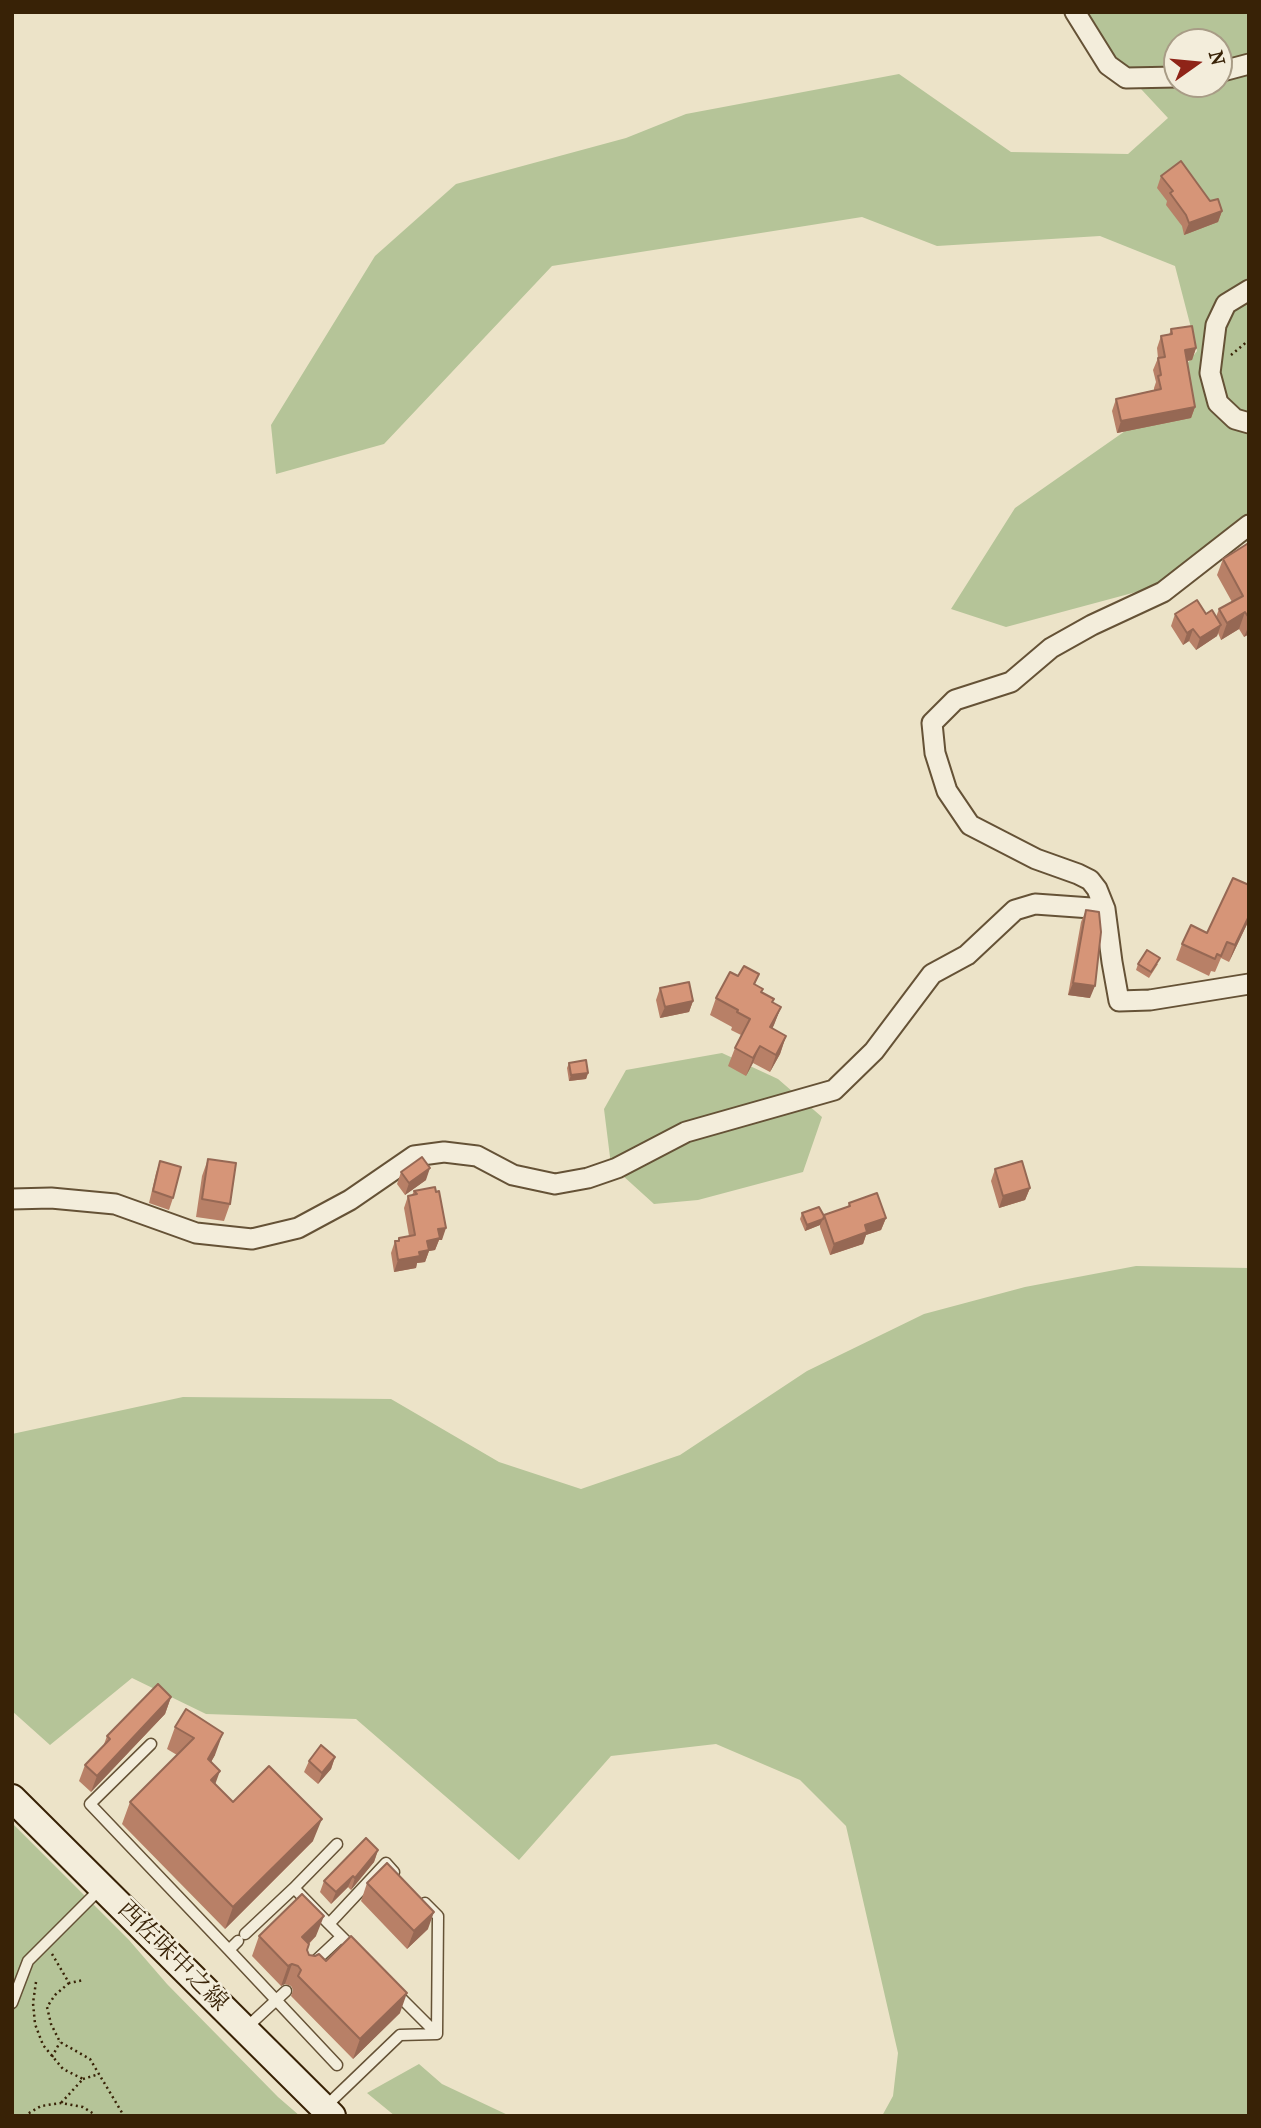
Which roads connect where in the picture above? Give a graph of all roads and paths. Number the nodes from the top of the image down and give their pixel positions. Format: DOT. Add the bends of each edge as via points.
graph roads {
  1 [pos="1075,12"];
  2 [pos="1163,77"];
  3 [pos="1249,290"];
  4 [pos="1249,423"];
  5 [pos="1249,525"];
  6 [pos="1105,909"];
  7 [pos="1249,984"];
  8 [pos="12,1199"];
  9 [pos="152,1744"];
  10 [pos="12,1798"];
  11 [pos="337,1844"];
  12 [pos="403,1881"];
  13 [pos="102,1887"];
  14 [pos="294,1888"];
  15 [pos="421,1899"];
  16 [pos="329,1924"];
  17 [pos="341,1937"];
  18 [pos="229,1950"];
  19 [pos="360,1956"];
  20 [pos="46,1961"];
  21 [pos="307,1969"];
  22 [pos="36,1978"];
  23 [pos="84,1980"];
  24 [pos="69,1983"];
  25 [pos="389,1985"];
  26 [pos="286,1990"];
  27 [pos="275,2000"];
  28 [pos="12,2003"];
  29 [pos="244,2030"];
  30 [pos="437,2034"];
  31 [pos="60,2042"];
  32 [pos="52,2057"];
  33 [pos="337,2064"];
  34 [pos="99,2074"];
  35 [pos="83,2079"];
  36 [pos="61,2103"];
  37 [pos="328,2112"];
  38 [pos="24,2116"];
  39 [pos="96,2116"];
  40 [pos="124,2116"];
  1 -- 2 [label="street" via="1108,65 1125,78"];
  3 -- 4 [label="street" via="1226,304 1216,325 1210,373 1218,403 1236,419"];
  5 -- 6 [label="street" via="1163,592 1051,648 1012,682 955,700 932,723 947,792 970,825 1090,880"];
  6 -- 7 [label="street" via="1119,1001"];
  6 -- 8 [label="street" via="1035,904 1015,910 967,955 932,974 874,1051 834,1090 686,1132 588,1178 555,1184 513,1175 477,1156 444,1152 414,1156 350,1200 298,1228 252,1239 196,1233 115,1204"];
  9 -- 18 [label="lane" via="90,1804"];
  10 -- 13 [label="main road, 西佐味中之線"];
  11 -- 14 [label="lane"];
  12 -- 16 [label="lane" via="386,1863"];
  13 -- 28 [label="lane" via="28,1961"];
  13 -- 29 [label="main road, 西佐味中之線"];
  14 -- 16 [label="lane"];
  14 -- 18 [label="lane"];
  15 -- 30 [label="lane" via="438,1916"];
  16 -- 17 [label="lane"];
  17 -- 19 [label="lane"];
  17 -- 21 [label="lane"];
  18 -- 27 [label="lane"];
  20 -- 24 [label="path" via="51,1953"];
  22 -- 32 [label="path" via="35,2024"];
  23 -- 24 [label="path"];
  24 -- 31 [label="path" via="47,2007"];
  25 -- 30 [label="lane"];
  26 -- 27 [label="lane"];
  27 -- 29 [label="lane"];
  27 -- 33 [label="lane"];
  29 -- 37 [label="main road, 西佐味中之線"];
  30 -- 37 [label="lane" via="400,2035"];
  31 -- 32 [label="path"];
  31 -- 34 [label="path" via="90,2059"];
  32 -- 35 [label="path" via="62,2069"];
  34 -- 35 [label="path"];
  34 -- 40 [label="path"];
  35 -- 36 [label="path"];
  36 -- 38 [label="path" via="41,2106"];
  36 -- 39 [label="path" via="83,2107"];
}
